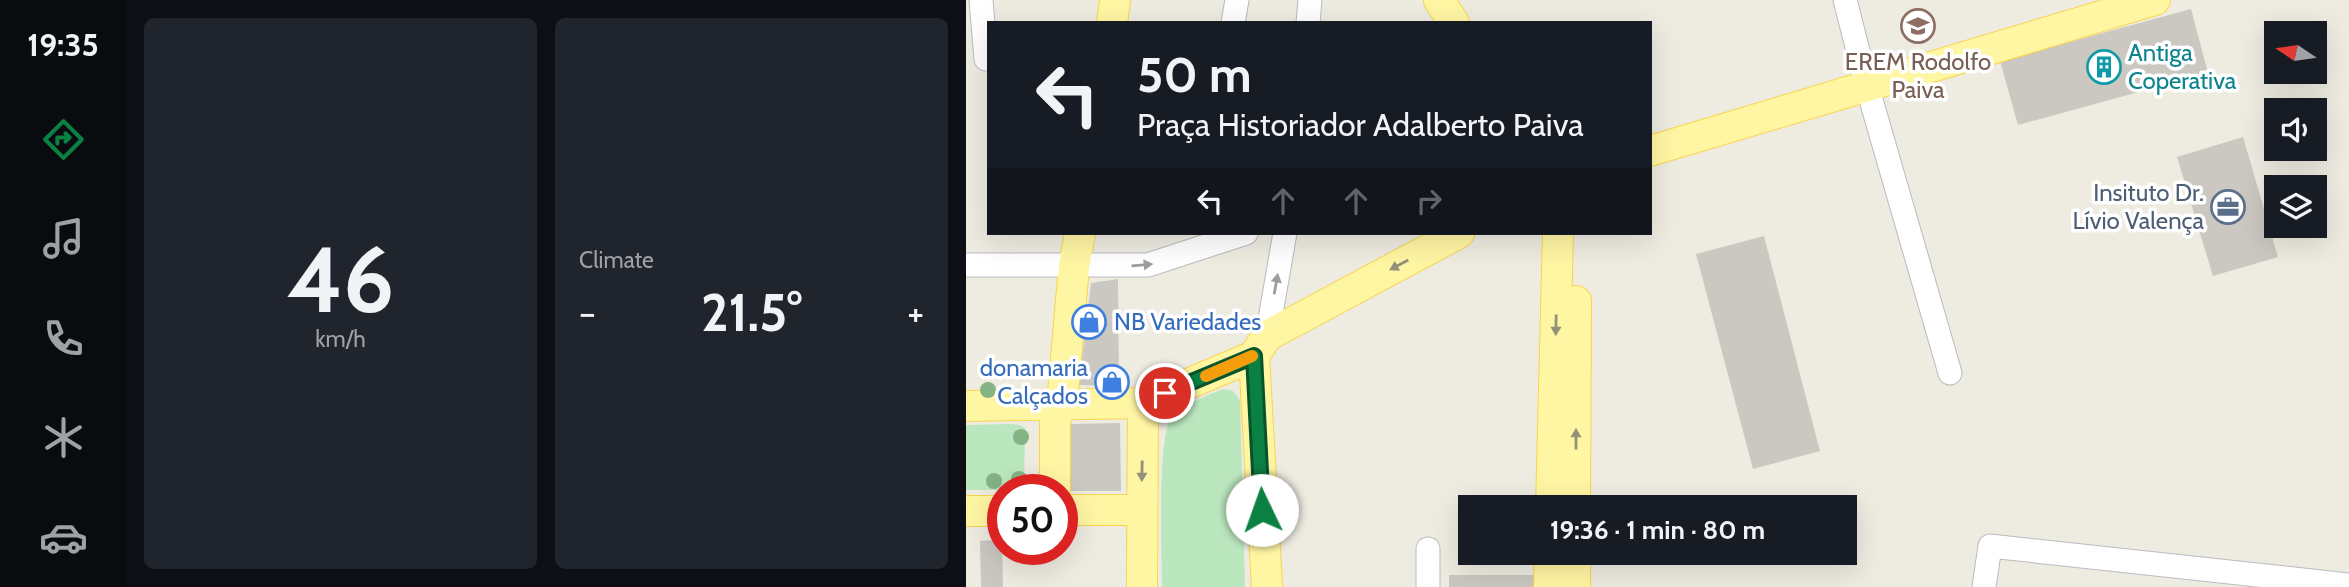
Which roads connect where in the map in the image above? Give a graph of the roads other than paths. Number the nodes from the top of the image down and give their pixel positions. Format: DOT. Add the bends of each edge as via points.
graph roads {
  1 [pos="981,0"];
  2 [pos="1115,0"];
  3 [pos="1237,0"];
  4 [pos="1310,0"];
  5 [pos="1439,0"];
  6 [pos="1844,0"];
  7 [pos="2155,0"];
  8 [pos="1112,21"];
  9 [pos="1233,21"];
  10 [pos="1308,21"];
  11 [pos="1453,21"];
  12 [pos="980,58"];
  13 [pos="1867,86"];
  14 [pos="1652,150"];
  15 [pos="1080,235"];
  16 [pos="1235,235"];
  17 [pos="1285,235"];
  18 [pos="1455,235"];
  19 [pos="1558,235"];
  20 [pos="1577,235"];
  21 [pos="1202,241"];
  22 [pos="966,265"];
  23 [pos="1074,266"];
  24 [pos="1260,346"];
  25 [pos="1951,373"];
  26 [pos="1143,403"];
  27 [pos="1030,404"];
  28 [pos="1062,404"];
  29 [pos="966,406"];
  30 [pos="1042,474"];
  31 [pos="1059,474"];
  32 [pos="1551,495"];
  33 [pos="1575,495"];
  34 [pos="1078,505"];
  35 [pos="1141,510"];
  36 [pos="966,511"];
  37 [pos="987,511"];
  38 [pos="1428,548"];
  39 [pos="1550,565"];
  40 [pos="1575,565"];
  41 [pos="2349,585"];
  42 [pos="1142,587"];
  43 [pos="1267,587"];
  44 [pos="1428,587"];
  45 [pos="1549,587"];
  46 [pos="1575,587"];
  47 [pos="1984,587"];
  1 -- 12 [label="street"];
  2 -- 8 [label="main road"];
  3 -- 9 [label="street"];
  4 -- 10 [label="street"];
  5 -- 11 [label="main road"];
  6 -- 13 [label="street"];
  7 -- 13 [label="main road"];
  13 -- 14 [label="main road"];
  13 -- 25 [label="street"];
  15 -- 23 [label="main road"];
  16 -- 21 [label="street"];
  24 -- 17 [label="street, one-way"];
  18 -- 24 [label="main road, one-way"];
  19 -- 32 [label="main road, one-way"];
  33 -- 20 [label="main road, one-way"];
  23 -- 21 [label="street, one-way" via="1148,265"];
  22 -- 23 [label="street"];
  23 -- 28 [label="main road"];
  24 -- 26 [label="main road"];
  24 -- 43 [label="main road"];
  26 -- 28 [label="main road"];
  26 -- 35 [label="main road, one-way"];
  27 -- 28 [label="main road"];
  27 -- 29 [label="main road"];
  27 -- 30 [label="main road" via="1041,421"];
  28 -- 31 [label="main road" via="1055,419"];
  34 -- 35 [label="main road"];
  35 -- 42 [label="main road"];
  36 -- 37 [label="main road"];
  38 -- 44 [label="street"];
  39 -- 45 [label="main road"];
  40 -- 46 [label="main road"];
  41 -- 47 [label="street" via="1990,546"];
}
